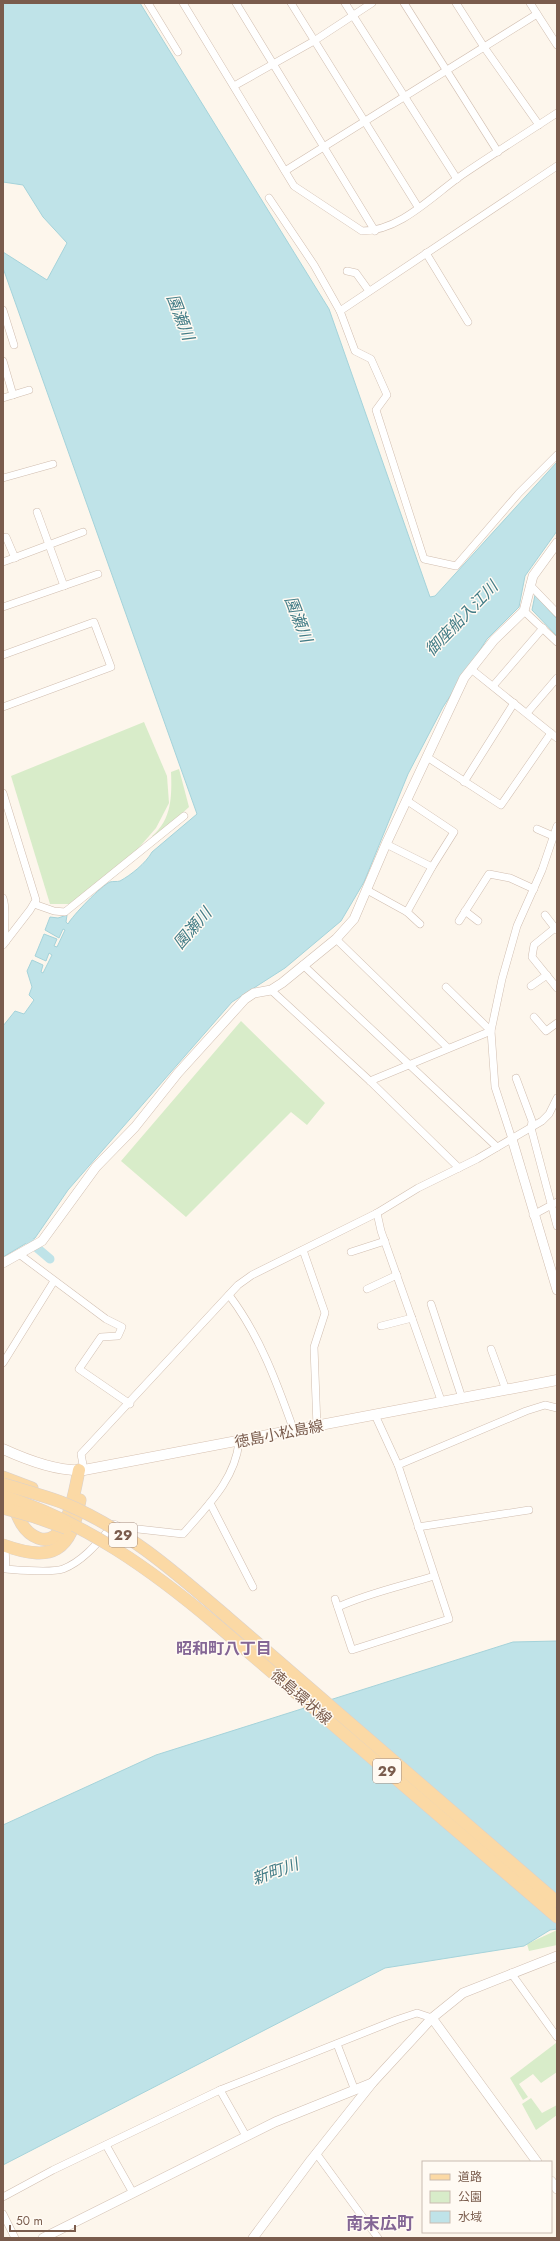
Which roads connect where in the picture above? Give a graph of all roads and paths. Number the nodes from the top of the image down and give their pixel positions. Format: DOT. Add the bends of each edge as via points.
graph roads {
  1 [pos="148,3"];
  2 [pos="183,3"];
  3 [pos="236,3"];
  4 [pos="291,3"];
  5 [pos="345,3"];
  6 [pos="372,3"];
  7 [pos="404,3"];
  8 [pos="456,3"];
  9 [pos="530,3"];
  10 [pos="537,14"];
  11 [pos="353,15"];
  12 [pos="314,41"];
  13 [pos="557,45"];
  14 [pos="484,47"];
  15 [pos="178,52"];
  16 [pos="274,64"];
  17 [pos="446,70"];
  18 [pos="234,86"];
  19 [pos="405,96"];
  20 [pos="557,113"];
  21 [pos="364,122"];
  22 [pos="539,125"];
  23 [pos="324,146"];
  24 [pos="498,152"];
  25 [pos="557,166"];
  26 [pos="285,171"];
  27 [pos="456,179"];
  28 [pos="269,198"];
  29 [pos="418,207"];
  30 [pos="375,231"];
  31 [pos="426,253"];
  32 [pos="348,270"];
  33 [pos="369,291"];
  34 [pos="3,310"];
  35 [pos="340,311"];
  36 [pos="468,322"];
  37 [pos="14,345"];
  38 [pos="3,361"];
  39 [pos="29,390"];
  40 [pos="13,395"];
  41 [pos="3,398"];
  42 [pos="557,455"];
  43 [pos="53,464"];
  44 [pos="3,478"];
  45 [pos="38,512"];
  46 [pos="83,532"];
  47 [pos="3,538"];
  48 [pos="557,543"];
  49 [pos="49,545"];
  50 [pos="15,558"];
  51 [pos="3,562"];
  52 [pos="98,574"];
  53 [pos="64,586"];
  54 [pos="530,587"];
  55 [pos="3,607"];
  56 [pos="524,609"];
  57 [pos="557,613"];
  58 [pos="543,628"];
  59 [pos="557,642"];
  60 [pos="3,654"];
  61 [pos="471,669"];
  62 [pos="557,678"];
  63 [pos="493,686"];
  64 [pos="514,703"];
  65 [pos="3,707"];
  66 [pos="527,713"];
  67 [pos="551,733"];
  68 [pos="557,738"];
  69 [pos="426,757"];
  70 [pos="464,782"];
  71 [pos="3,793"];
  72 [pos="406,800"];
  73 [pos="5,804"];
  74 [pos="184,816"];
  75 [pos="557,826"];
  76 [pos="536,829"];
  77 [pos="553,836"];
  78 [pos="386,844"];
  79 [pos="432,867"];
  80 [pos="534,889"];
  81 [pos="367,890"];
  82 [pos="3,898"];
  83 [pos="34,904"];
  84 [pos="465,911"];
  85 [pos="407,912"];
  86 [pos="545,915"];
  87 [pos="459,921"];
  88 [pos="478,921"];
  89 [pos="420,924"];
  90 [pos="556,929"];
  91 [pos="336,939"];
  92 [pos="4,943"];
  93 [pos="304,964"];
  94 [pos="547,975"];
  95 [pos="531,986"];
  96 [pos="446,987"];
  97 [pos="557,988"];
  98 [pos="271,990"];
  99 [pos="534,1017"];
  100 [pos="557,1023"];
  101 [pos="491,1031"];
  102 [pos="448,1048"];
  103 [pos="409,1065"];
  104 [pos="516,1078"];
  105 [pos="370,1081"];
  106 [pos="557,1098"];
  107 [pos="531,1128"];
  108 [pos="512,1139"];
  109 [pos="496,1147"];
  110 [pos="459,1168"];
  111 [pos="554,1203"];
  112 [pos="377,1213"];
  113 [pos="534,1215"];
  114 [pos="557,1222"];
  115 [pos="557,1226"];
  116 [pos="385,1241"];
  117 [pos="303,1250"];
  118 [pos="351,1252"];
  119 [pos="18,1254"];
  120 [pos="3,1263"];
  121 [pos="397,1275"];
  122 [pos="54,1281"];
  123 [pos="367,1289"];
  124 [pos="557,1290"];
  125 [pos="229,1295"];
  126 [pos="431,1304"];
  127 [pos="412,1318"];
  128 [pos="381,1326"];
  129 [pos="491,1349"];
  130 [pos="3,1362"];
  131 [pos="557,1380"];
  132 [pos="506,1390"];
  133 [pos="462,1398"];
  134 [pos="442,1403"];
  135 [pos="130,1404"];
  136 [pos="557,1408"];
  137 [pos="375,1415"];
  138 [pos="317,1427"];
  139 [pos="294,1431"];
  140 [pos="239,1442"];
  141 [pos="3,1449"];
  142 [pos="398,1465"];
  143 [pos="81,1470"];
  144 [pos="3,1477"];
  145 [pos="3,1484"];
  146 [pos="3,1496"];
  147 [pos="62,1502"];
  148 [pos="210,1503"];
  149 [pos="3,1508"];
  150 [pos="529,1510"];
  151 [pos="418,1527"];
  152 [pos="4,1546"];
  153 [pos="141,1564"];
  154 [pos="5,1572"];
  155 [pos="434,1576"];
  156 [pos="253,1587"];
  157 [pos="335,1599"];
  158 [pos="338,1607"];
  159 [pos="557,1902"];
  160 [pos="557,1917"];
  161 [pos="557,1956"];
  162 [pos="511,1973"];
  163 [pos="432,2018"];
  164 [pos="557,2037"];
  165 [pos="337,2044"];
  166 [pos="373,2082"];
  167 [pos="354,2088"];
  168 [pos="220,2090"];
  169 [pos="246,2136"];
  170 [pos="106,2144"];
  171 [pos="316,2153"];
  172 [pos="536,2161"];
  173 [pos="133,2193"];
  174 [pos="3,2197"];
  175 [pos="3,2214"];
  176 [pos="15,2238"];
  177 [pos="43,2238"];
  178 [pos="253,2238"];
  179 [pos="378,2238"];
  1 -- 15 [label="street"];
  2 -- 18 [label="street"];
  3 -- 16 [label="street"];
  4 -- 12 [label="street"];
  5 -- 11 [label="street"];
  6 -- 11 [label="street"];
  7 -- 17 [label="street"];
  8 -- 14 [label="street"];
  9 -- 10 [label="street"];
  10 -- 13 [label="street"];
  10 -- 14 [label="street"];
  11 -- 12 [label="street"];
  11 -- 19 [label="street"];
  12 -- 16 [label="street"];
  12 -- 21 [label="street"];
  14 -- 17 [label="street"];
  14 -- 22 [label="street"];
  16 -- 18 [label="street"];
  16 -- 23 [label="street"];
  17 -- 19 [label="street"];
  17 -- 24 [label="street"];
  18 -- 26 [label="street"];
  19 -- 21 [label="street"];
  19 -- 27 [label="street"];
  20 -- 22 [label="street"];
  21 -- 23 [label="street"];
  21 -- 29 [label="street"];
  22 -- 24 [label="street"];
  23 -- 26 [label="street"];
  23 -- 30 [label="street"];
  24 -- 27 [label="street"];
  25 -- 31 [label="street"];
  26 -- 30 [label="street" via="294,186 306,194 362,231"];
  27 -- 29 [label="street"];
  28 -- 35 [label="street" via="314,265"];
  29 -- 30 [label="street" via="403,218"];
  31 -- 33 [label="street"];
  31 -- 36 [label="street"];
  32 -- 33 [label="street" via="356,273"];
  33 -- 35 [label="street"];
  34 -- 37 [label="street"];
  35 -- 42 [label="street" via="355,351 371,359 387,395 376,410 424,560 456,566 518,493"];
  38 -- 40 [label="street"];
  39 -- 40 [label="street"];
  40 -- 41 [label="street"];
  43 -- 44 [label="street"];
  45 -- 49 [label="street"];
  46 -- 49 [label="street"];
  47 -- 50 [label="street" via="6,536"];
  48 -- 54 [label="street" via="537,569"];
  49 -- 50 [label="street"];
  49 -- 53 [label="street"];
  50 -- 51 [label="street"];
  52 -- 53 [label="street"];
  53 -- 55 [label="street"];
  54 -- 56 [label="street"];
  54 -- 57 [label="street"];
  56 -- 58 [label="street"];
  56 -- 61 [label="street"];
  58 -- 59 [label="street"];
  58 -- 63 [label="street"];
  60 -- 65 [label="street" via="94,622 111,667"];
  61 -- 63 [label="street"];
  61 -- 69 [label="street" via="464,678"];
  62 -- 66 [label="street"];
  63 -- 64 [label="street"];
  64 -- 66 [label="street"];
  64 -- 70 [label="street"];
  66 -- 67 [label="street"];
  67 -- 68 [label="street"];
  67 -- 70 [label="street" via="501,805"];
  69 -- 70 [label="street"];
  69 -- 72 [label="street"];
  71 -- 73 [label="street"];
  72 -- 78 [label="street"];
  72 -- 79 [label="street" via="454,832"];
  73 -- 83 [label="street" via="36,900"];
  74 -- 83 [label="street" via="65,912"];
  75 -- 77 [label="street"];
  76 -- 77 [label="street"];
  77 -- 80 [label="street"];
  78 -- 79 [label="street"];
  78 -- 81 [label="street"];
  79 -- 85 [label="street"];
  80 -- 84 [label="street" via="510,878 489,874"];
  80 -- 101 [label="street" via="511,945"];
  81 -- 85 [label="street"];
  81 -- 91 [label="street" via="354,919"];
  82 -- 92 [label="street" via="6,907"];
  83 -- 92 [label="street"];
  84 -- 87 [label="street"];
  84 -- 88 [label="street"];
  85 -- 89 [label="street"];
  86 -- 90 [label="street"];
  90 -- 94 [label="street" via="534,945 532,957"];
  91 -- 93 [label="street"];
  91 -- 102 [label="street"];
  93 -- 98 [label="street"];
  93 -- 103 [label="street"];
  94 -- 95 [label="street"];
  94 -- 97 [label="street"];
  96 -- 101 [label="street"];
  98 -- 105 [label="street"];
  98 -- 119 [label="street" via="254,993 245,999 178,1073 135,1127 96,1168 42,1241"];
  99 -- 100 [label="street" via="546,1032"];
  101 -- 102 [label="street"];
  101 -- 108 [label="street" via="495,1087"];
  102 -- 103 [label="street"];
  103 -- 105 [label="street"];
  103 -- 109 [label="street"];
  104 -- 107 [label="street" via="532,1121"];
  105 -- 110 [label="street"];
  106 -- 107 [label="street" via="549,1114"];
  107 -- 108 [label="street"];
  107 -- 111 [label="street"];
  108 -- 109 [label="street"];
  108 -- 113 [label="street"];
  109 -- 110 [label="street"];
  110 -- 112 [label="street" via="418,1188"];
  111 -- 113 [label="street"];
  111 -- 114 [label="street"];
  112 -- 116 [label="street"];
  112 -- 117 [label="street"];
  113 -- 124 [label="street"];
  114 -- 115 [label="street"];
  116 -- 118 [label="street"];
  116 -- 121 [label="street"];
  117 -- 125 [label="street" via="252,1275"];
  117 -- 138 [label="street" via="325,1313 314,1347"];
  119 -- 120 [label="street"];
  119 -- 122 [label="street"];
  121 -- 123 [label="street"];
  121 -- 127 [label="street"];
  122 -- 130 [label="street"];
  122 -- 135 [label="street" via="122,1328 118,1336 101,1337 79,1369"];
  125 -- 135 [label="street"];
  125 -- 139 [label="street" via="259,1341"];
  126 -- 133 [label="street"];
  127 -- 128 [label="street"];
  127 -- 134 [label="street"];
  129 -- 132 [label="street"];
  131 -- 132 [label="main road, 徳島小松島線"];
  132 -- 133 [label="main road, 徳島小松島線"];
  133 -- 134 [label="main road, 徳島小松島線"];
  134 -- 137 [label="main road, 徳島小松島線"];
  135 -- 143 [label="street" via="81,1454"];
  136 -- 142 [label="street" via="545,1405 526,1411"];
  137 -- 138 [label="main road, 徳島小松島線"];
  137 -- 142 [label="street"];
  138 -- 139 [label="main road, 徳島小松島線"];
  139 -- 140 [label="main road, 徳島小松島線"];
  140 -- 143 [label="main road, 徳島小松島線"];
  140 -- 148 [label="street" via="237,1459"];
  141 -- 143 [label="main road, 徳島小松島線" via="49,1466"];
  142 -- 151 [label="street"];
  143 -- 145 [label="main road" via="69,1514 58,1533 47,1540 27,1531"];
  143 -- 152 [label="main road" via="77,1519 65,1544 58,1549 36,1554"];
  144 -- 147 [label="main road, bridge"];
  145 -- 147 [label="main road, 徳島環状線 / 29, bridge"];
  146 -- 153 [label="main road, 徳島環状線 / 29, bridge" via="38,1508 81,1528"];
  147 -- 159 [label="main road, 徳島環状線 / 29, bridge" via="107,1525 164,1563"];
  148 -- 154 [label="street" via="183,1534 126,1528 114,1524 93,1548 62,1569"];
  148 -- 156 [label="street"];
  149 -- 153 [label="main road, bridge" via="86,1536"];
  150 -- 151 [label="street"];
  151 -- 155 [label="street"];
  152 -- 154 [label="street"];
  153 -- 160 [label="main road, 徳島環状線 / 29, bridge" via="207,1617"];
  155 -- 158 [label="street"];
  155 -- 158 [label="street" via="449,1619 441,1622 352,1650"];
  157 -- 158 [label="street"];
  161 -- 162 [label="street"];
  162 -- 163 [label="street" via="458,1996"];
  162 -- 164 [label="street"];
  163 -- 165 [label="street" via="418,2013"];
  163 -- 166 [label="street"];
  163 -- 172 [label="street"];
  165 -- 167 [label="street"];
  165 -- 168 [label="street"];
  166 -- 167 [label="street"];
  166 -- 171 [label="street"];
  167 -- 169 [label="street"];
  168 -- 169 [label="street"];
  168 -- 170 [label="street"];
  169 -- 173 [label="street"];
  170 -- 173 [label="street"];
  170 -- 174 [label="street"];
  171 -- 178 [label="street"];
  171 -- 179 [label="street"];
  173 -- 177 [label="street"];
  175 -- 176 [label="street"];
}
